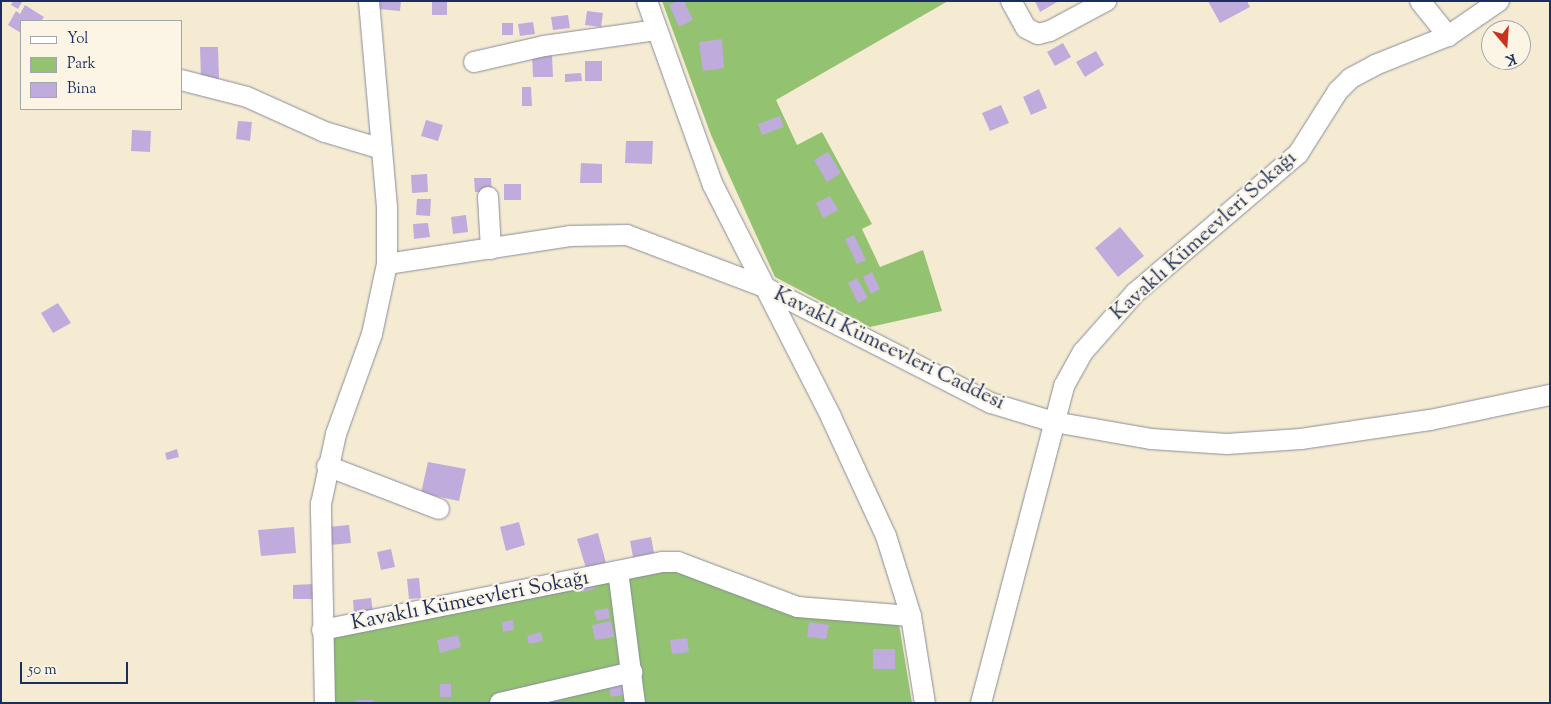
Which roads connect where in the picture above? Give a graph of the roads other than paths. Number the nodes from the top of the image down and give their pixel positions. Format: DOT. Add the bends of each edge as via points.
graph roads {
  1 [pos="368,1"];
  2 [pos="642,1"];
  3 [pos="1012,1"];
  4 [pos="1106,1"];
  5 [pos="1420,1"];
  6 [pos="1499,1"];
  7 [pos="647,2"];
  8 [pos="656,30"];
  9 [pos="1448,36"];
  10 [pos="474,62"];
  11 [pos="182,80"];
  12 [pos="382,149"];
  13 [pos="488,198"];
  14 [pos="491,249"];
  15 [pos="387,264"];
  16 [pos="762,286"];
  17 [pos="1550,395"];
  18 [pos="1054,422"];
  19 [pos="327,466"];
  20 [pos="439,509"];
  21 [pos="618,571"];
  22 [pos="911,616"];
  23 [pos="322,630"];
  24 [pos="632,672"];
  25 [pos="325,703"];
  26 [pos="500,703"];
  27 [pos="635,703"];
  28 [pos="925,703"];
  29 [pos="981,703"];
  1 -- 12 [label="street, Kavaklı Kümeevleri Sokağı"];
  2 -- 7 [label="street"];
  3 -- 4 [label="street" via="1026,28 1038,34 1050,31"];
  5 -- 9 [label="street"];
  6 -- 9 [label="street, Kavaklı Kümeevleri Sokağı"];
  7 -- 8 [label="street, Kavaklı Kümeevleri Caddesi"];
  8 -- 10 [label="street" via="544,46"];
  8 -- 16 [label="street, Kavaklı Kümeevleri Caddesi" via="709,177"];
  9 -- 18 [label="street, Kavaklı Kümeevleri Sokağı" via="1375,64 1351,78 1338,91 1298,154 1177,256 1112,317 1072,370"];
  11 -- 12 [label="street" via="246,97 325,132"];
  12 -- 15 [label="street, Kavaklı Kümeevleri Sokağı"];
  13 -- 14 [label="street"];
  14 -- 15 [label="street"];
  14 -- 16 [label="street" via="596,233 627,235"];
  15 -- 19 [label="street, Kavaklı Kümeevleri Sokağı" via="372,334"];
  16 -- 18 [label="street, Kavaklı Kümeevleri Caddesi" via="965,391"];
  16 -- 22 [label="street, Kavaklı Kümeevleri Caddesi" via="865,488 899,570"];
  17 -- 18 [label="street, Kavaklı Kümeevleri Caddesi" via="1352,433 1259,443 1151,439"];
  18 -- 29 [label="street, Kavaklı Kümeevleri Sokağı"];
  19 -- 20 [label="street"];
  19 -- 23 [label="street, Kavaklı Kümeevleri Sokağı" via="320,527"];
  21 -- 22 [label="street, Kavaklı Kümeevleri Sokağı" via="678,562 798,607"];
  21 -- 23 [label="street, Kavaklı Kümeevleri Sokağı"];
  21 -- 24 [label="street, Kavaklı Kümeevleri Sokağı"];
  22 -- 28 [label="street, Kavaklı Kümeevleri Caddesi"];
  23 -- 25 [label="street, Kavaklı Kümeevleri Sokağı"];
  24 -- 26 [label="street"];
  24 -- 27 [label="street, Kavaklı Kümeevleri Sokağı"];
}
